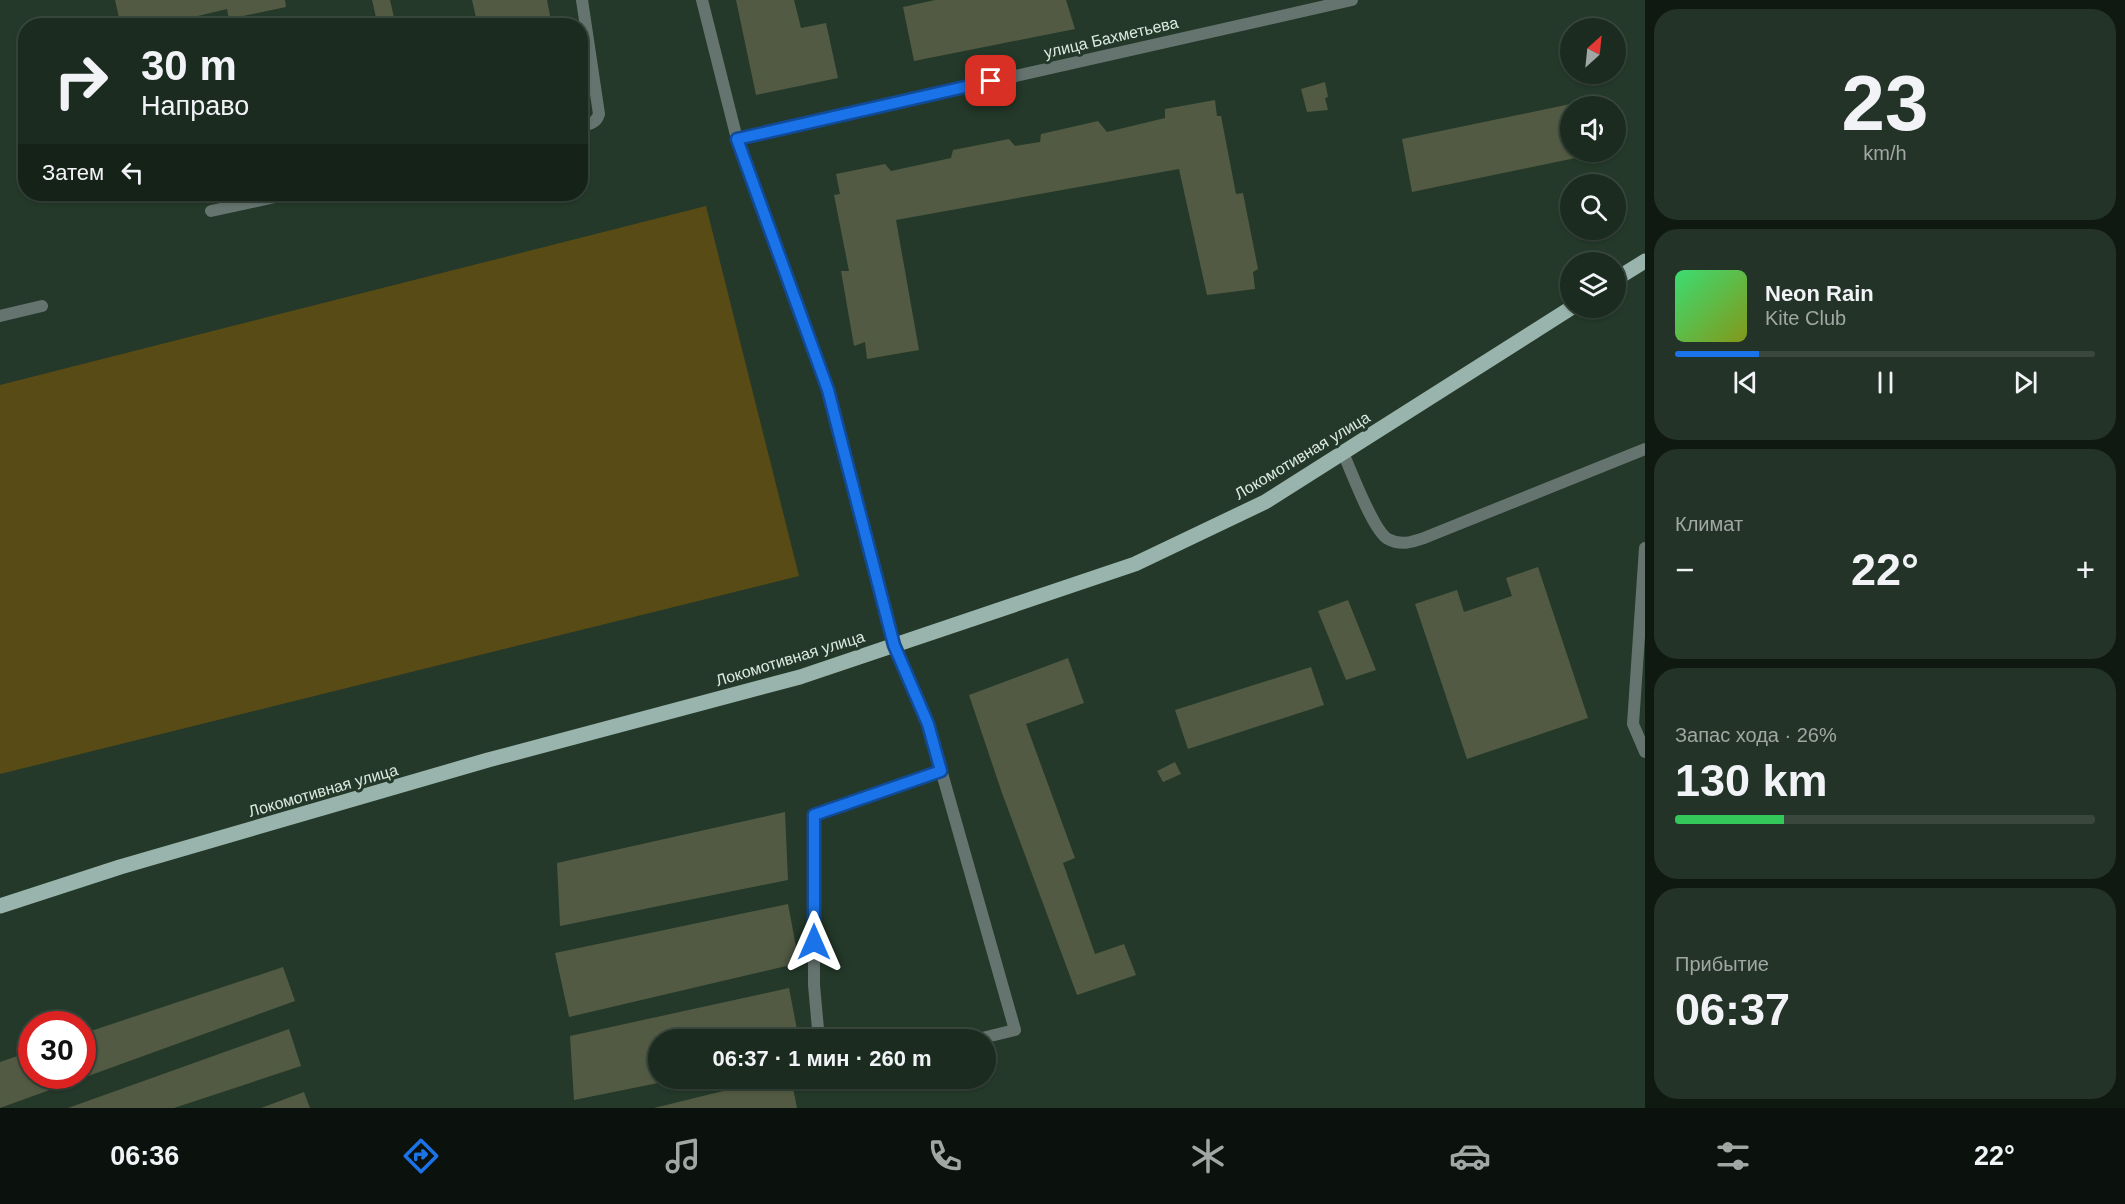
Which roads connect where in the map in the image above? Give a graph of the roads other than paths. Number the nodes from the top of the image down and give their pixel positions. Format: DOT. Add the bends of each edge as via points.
graph roads {
  1 [pos="582,0"];
  2 [pos="702,0"];
  3 [pos="1352,0"];
  4 [pos="585,18"];
  5 [pos="588,40"];
  6 [pos="588,124"];
  7 [pos="737,139"];
  8 [pos="259,201"];
  9 [pos="211,212"];
  10 [pos="1645,261"];
  11 [pos="1626,273"];
  12 [pos="42,306"];
  13 [pos="1560,315"];
  14 [pos="0,316"];
  15 [pos="1645,449"];
  16 [pos="1343,453"];
  17 [pos="1645,548"];
  18 [pos="894,645"];
  19 [pos="1645,752"];
  20 [pos="941,771"];
  21 [pos="0,906"];
  22 [pos="818,1029"];
  23 [pos="996,1035"];
  1 -- 4 [label="street"];
  2 -- 7 [label="street"];
  3 -- 7 [label="street, улица Бахметьева"];
  5 -- 6 [label="street" via="599,114"];
  7 -- 18 [label="street" via="828,390"];
  8 -- 9 [label="street"];
  10 -- 11 [label="main road"];
  12 -- 14 [label="street"];
  13 -- 16 [label="main road, Локомотивная улица"];
  15 -- 16 [label="street" via="1405,544 1387,539 1376,527"];
  16 -- 18 [label="main road, Локомотивная улица" via="1265,502 1135,564"];
  17 -- 19 [label="street" via="1633,724"];
  18 -- 20 [label="street" via="928,724"];
  18 -- 21 [label="main road, Локомотивная улица" via="800,677 465,767"];
  20 -- 22 [label="street" via="814,815 814,985"];
  20 -- 23 [label="street" via="1015,1030"];
}
